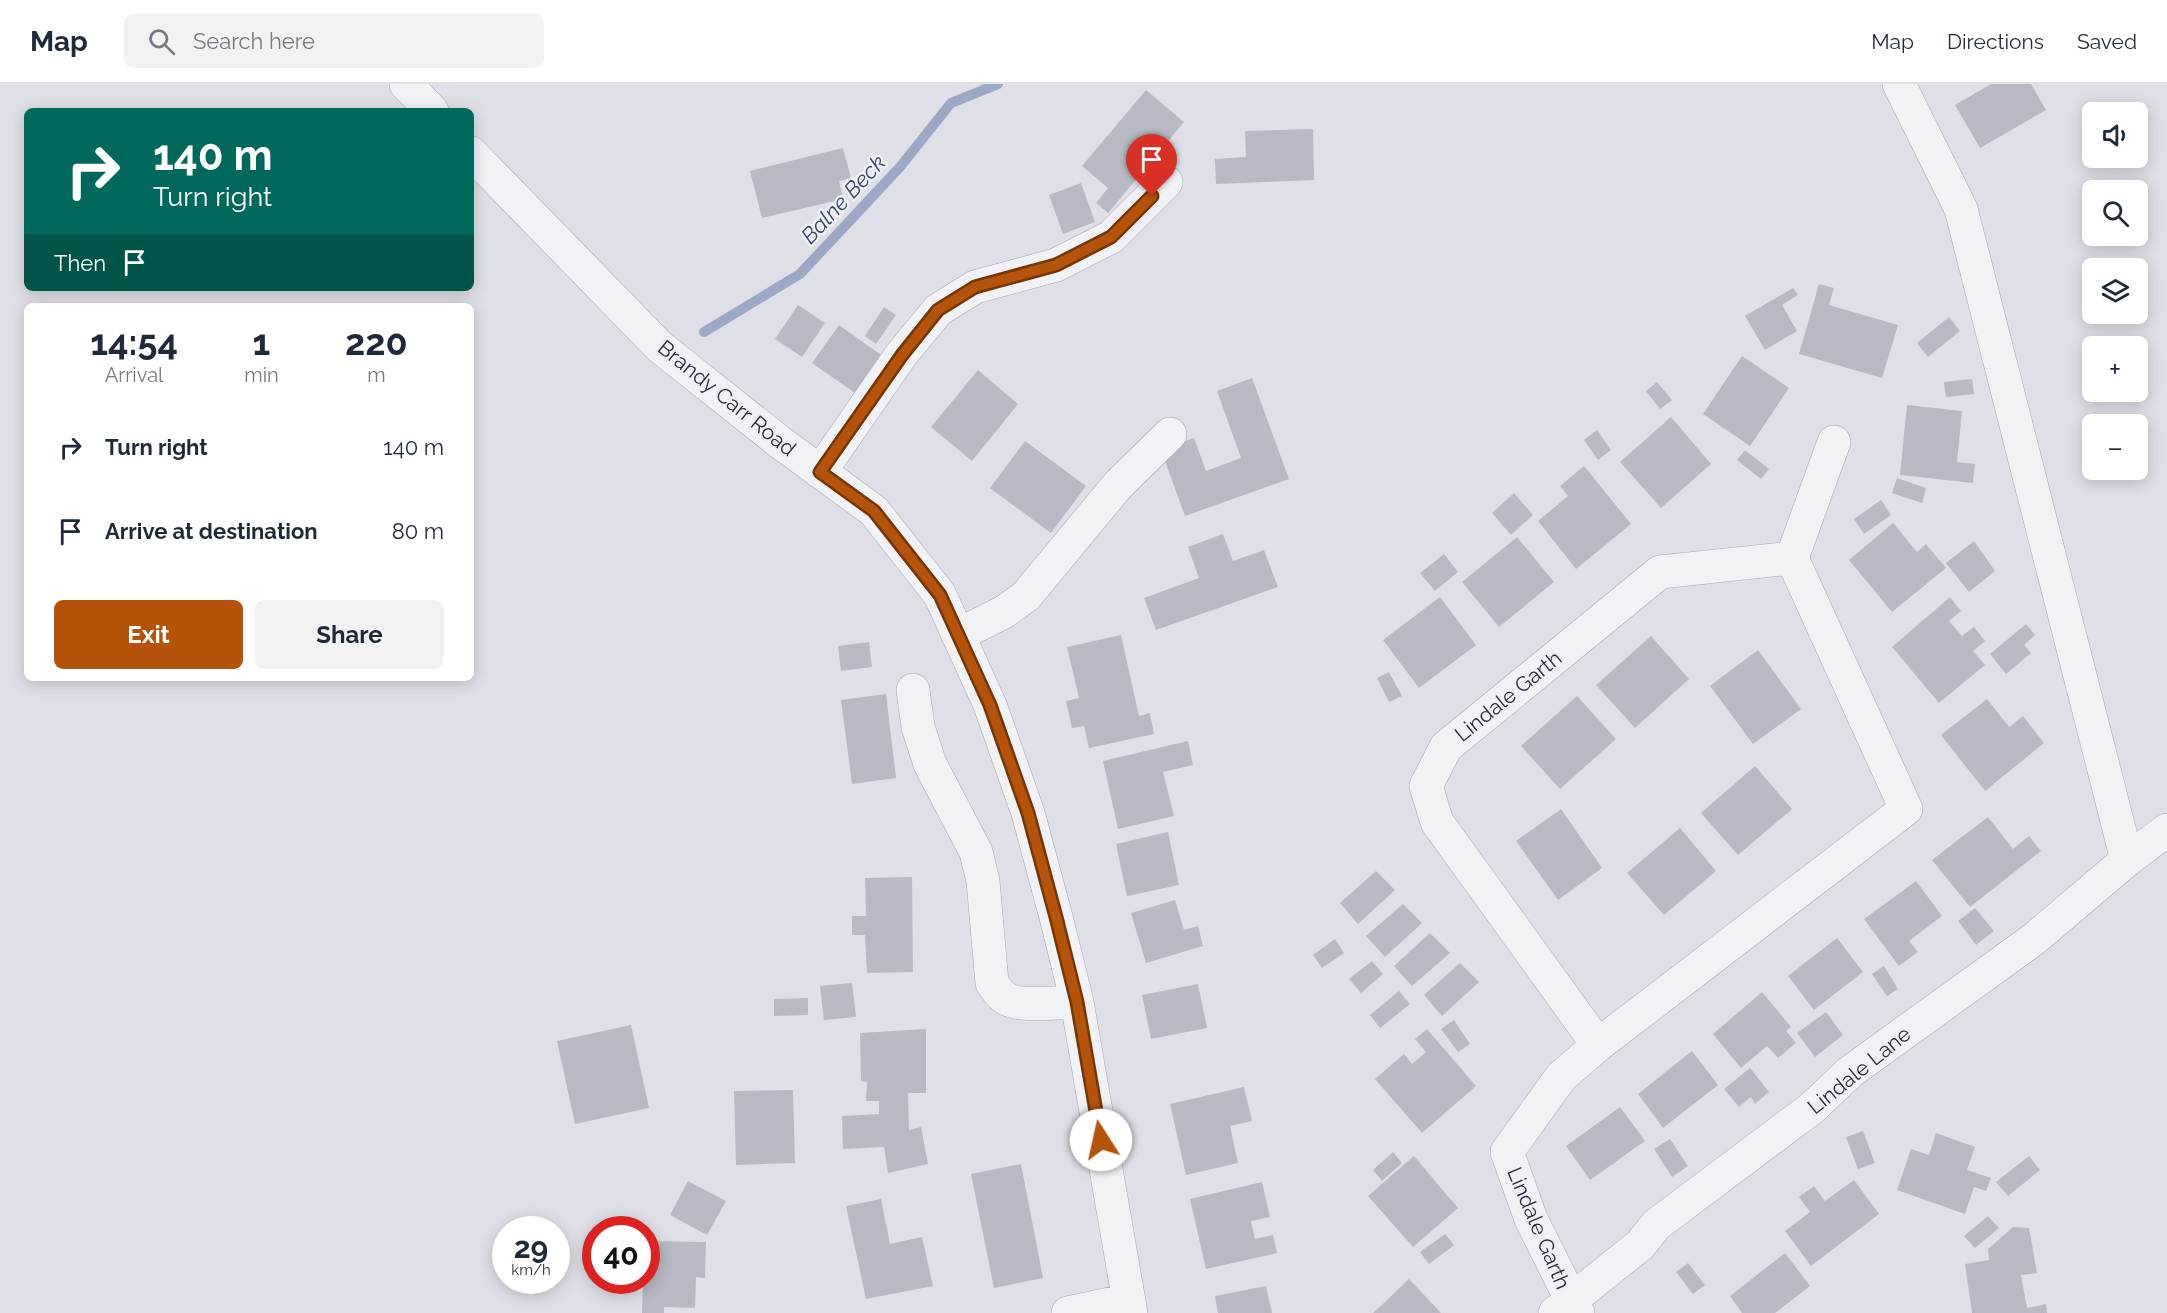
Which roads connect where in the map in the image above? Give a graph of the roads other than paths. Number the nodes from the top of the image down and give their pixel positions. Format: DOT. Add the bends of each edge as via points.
graph roads {
  1 [pos="406,84"];
  2 [pos="1899,84"];
  3 [pos="429,108"];
  4 [pos="474,156"];
  5 [pos="1166,182"];
  6 [pos="1170,434"];
  7 [pos="1834,442"];
  8 [pos="820,472"];
  9 [pos="1792,558"];
  10 [pos="958,635"];
  11 [pos="913,690"];
  12 [pos="2167,830"];
  13 [pos="2127,860"];
  14 [pos="1077,1002"];
  15 [pos="1598,1045"];
  16 [pos="1130,1306"];
  17 [pos="1568,1309"];
  18 [pos="1068,1313"];
  1 -- 3 [label="street"];
  2 -- 13 [label="street" via="1961,209"];
  4 -- 8 [label="street, Brandy Carr Road" via="660,347"];
  5 -- 8 [label="street" via="1111,237 1056,265 975,287 938,310"];
  6 -- 10 [label="street" via="1118,485 1026,596"];
  7 -- 9 [label="street"];
  8 -- 10 [label="street, Brandy Carr Road" via="874,511 940,595"];
  9 -- 15 [label="street, Lindale Garth" via="1906,808"];
  9 -- 15 [label="street, Lindale Garth" via="1660,572 1446,747 1426,786 1437,822"];
  10 -- 14 [label="street, Brandy Carr Road" via="990,705 1028,813"];
  11 -- 14 [label="street" via="918,727 930,764 976,852 983,881 992,983 1010,1001"];
  12 -- 13 [label="street, Lindale Lane"];
  13 -- 17 [label="street, Lindale Lane" via="2034,939 1850,1072 1812,1108 1656,1226"];
  14 -- 16 [label="street, Brandy Carr Road"];
  15 -- 17 [label="street, Lindale Garth" via="1561,1077 1507,1152"];
  16 -- 18 [label="street"];
}
